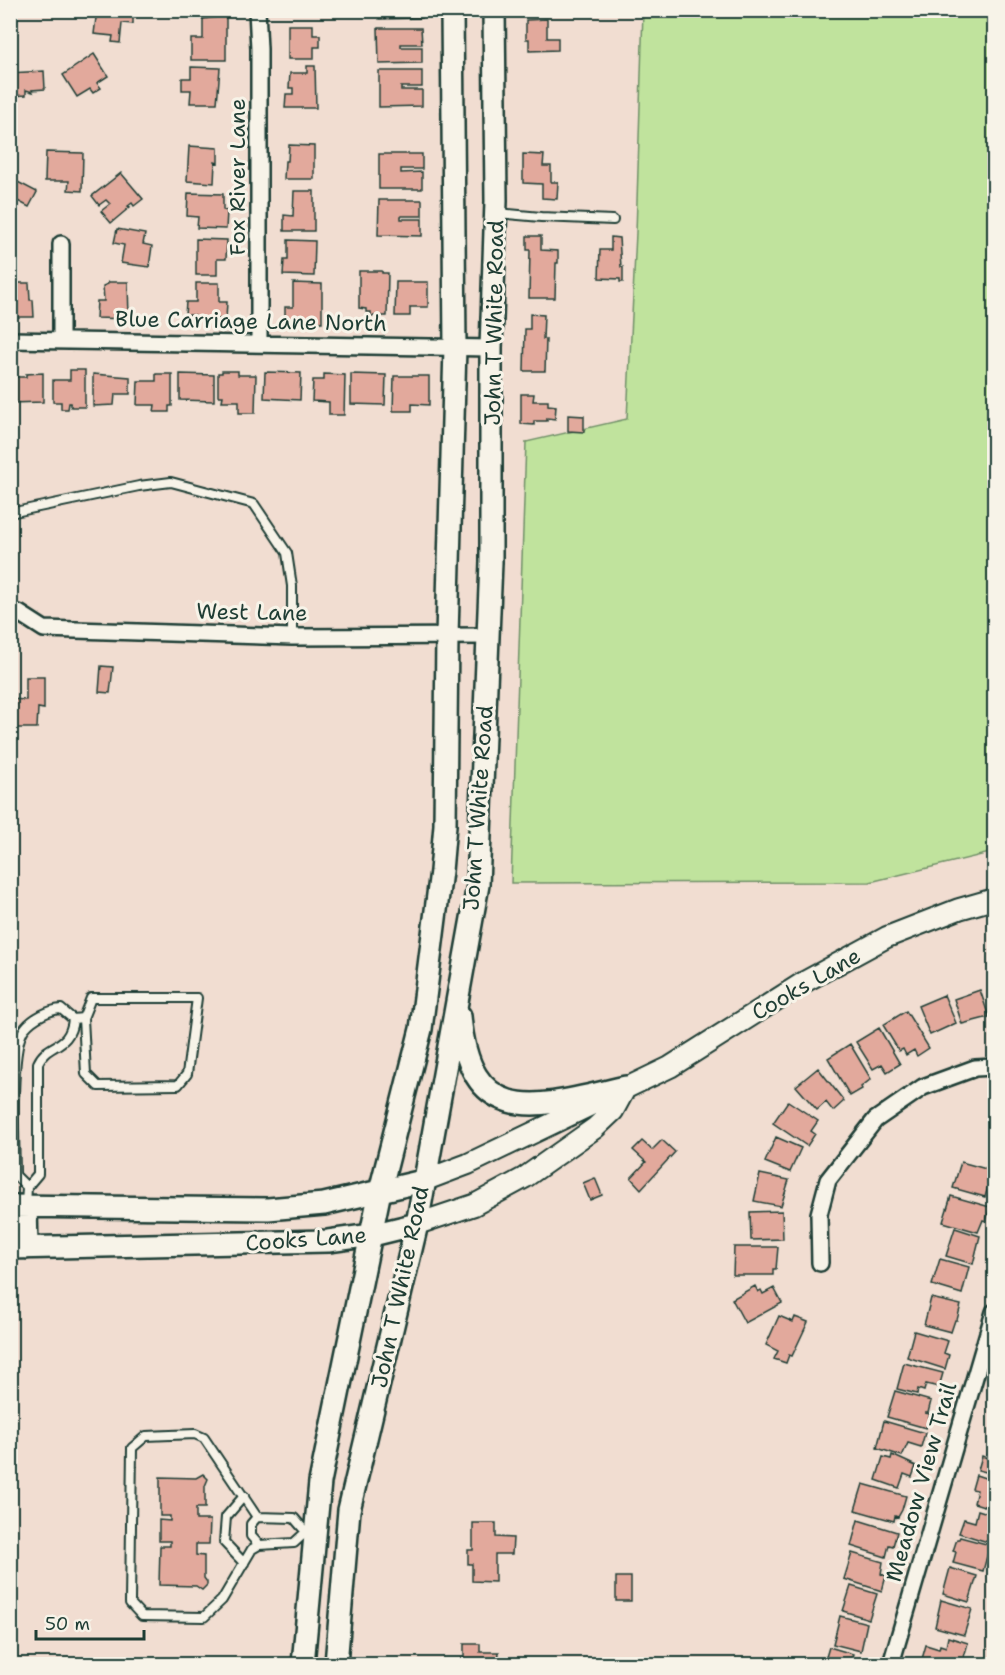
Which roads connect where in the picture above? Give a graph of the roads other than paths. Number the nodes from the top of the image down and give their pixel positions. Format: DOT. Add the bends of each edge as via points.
graph roads {
  1 [pos="257,10"];
  2 [pos="452,10"];
  3 [pos="494,10"];
  4 [pos="496,213"];
  5 [pos="613,220"];
  6 [pos="61,244"];
  7 [pos="10,340"];
  8 [pos="61,341"];
  9 [pos="259,343"];
  10 [pos="455,347"];
  11 [pos="491,348"];
  12 [pos="10,513"];
  13 [pos="19,614"];
  14 [pos="447,636"];
  15 [pos="488,636"];
  16 [pos="292,637"];
  17 [pos="994,899"];
  18 [pos="458,989"];
  19 [pos="83,1017"];
  20 [pos="73,1019"];
  21 [pos="994,1068"];
  22 [pos="626,1087"];
  23 [pos="423,1181"];
  24 [pos="380,1191"];
  25 [pos="21,1200"];
  26 [pos="417,1224"];
  27 [pos="372,1235"];
  28 [pos="19,1248"];
  29 [pos="820,1263"];
  30 [pos="994,1312"];
  31 [pos="244,1496"];
  32 [pos="257,1517"];
  33 [pos="310,1532"];
  34 [pos="259,1545"];
  35 [pos="244,1563"];
  36 [pos="303,1665"];
  37 [pos="336,1665"];
  38 [pos="891,1665"];
  1 -- 9 [label="street, Fox River Lane"];
  2 -- 10 [label="main road, John T White Road"];
  3 -- 4 [label="main road, John T White Road"];
  4 -- 5 [label="lane"];
  4 -- 11 [label="main road, John T White Road"];
  6 -- 8 [label="street"];
  7 -- 8 [label="street, Blue Carriage Lane North"];
  8 -- 9 [label="street, Blue Carriage Lane North"];
  9 -- 10 [label="street, Blue Carriage Lane North"];
  10 -- 11 [label="street, Blue Carriage Lane North"];
  10 -- 14 [label="main road, John T White Road"];
  11 -- 15 [label="main road, John T White Road"];
  12 -- 16 [label="lane" via="171,482 254,504 286,553 292,586"];
  13 -- 16 [label="street, West Lane" via="44,629"];
  14 -- 15 [label="street, West Lane"];
  14 -- 16 [label="street, West Lane"];
  14 -- 24 [label="main road, John T White Road" via="441,871 421,1029"];
  15 -- 18 [label="main road, John T White Road" via="478,885"];
  17 -- 22 [label="street, Cooks Lane" via="887,937 806,981 670,1067"];
  18 -- 22 [label="main road" via="466,1056 495,1097 519,1104 552,1103"];
  18 -- 23 [label="main road, John T White Road"];
  19 -- 19 [label="lane" via="91,998 197,998 187,1074 178,1085 98,1086 86,1074"];
  19 -- 20 [label="lane"];
  20 -- 25 [label="lane" via="66,1040 41,1056 38,1063 38,1174"];
  20 -- 25 [label="lane" via="61,1009 49,1010 24,1028 15,1058 15,1175"];
  21 -- 29 [label="street" via="975,1068 923,1087 875,1120 828,1180 819,1214"];
  22 -- 23 [label="street, Cooks Lane" via="468,1164"];
  22 -- 26 [label="street, Cooks Lane" via="613,1110 594,1128 524,1178 474,1205"];
  23 -- 24 [label="main road, Cooks Lane"];
  23 -- 26 [label="main road, John T White Road"];
  24 -- 25 [label="main road, Cooks Lane" via="324,1204 268,1209"];
  24 -- 27 [label="main road, John T White Road"];
  25 -- 28 [label="main road"];
  26 -- 27 [label="main road, Cooks Lane"];
  26 -- 37 [label="main road, John T White Road" via="349,1510"];
  27 -- 28 [label="main road, Cooks Lane" via="265,1244"];
  27 -- 33 [label="main road, John T White Road"];
  30 -- 38 [label="street, Meadow View Trail"];
  31 -- 32 [label="lane"];
  31 -- 35 [label="lane" via="226,1517 224,1542"];
  31 -- 35 [label="lane" via="204,1438 195,1434 146,1436 132,1448 130,1603 142,1616 204,1617 222,1600"];
  32 -- 33 [label="lane" via="294,1518"];
  32 -- 34 [label="lane" via="251,1524 251,1536"];
  33 -- 34 [label="lane" via="294,1543"];
  33 -- 36 [label="main road, John T White Road"];
  34 -- 35 [label="lane"];
}
